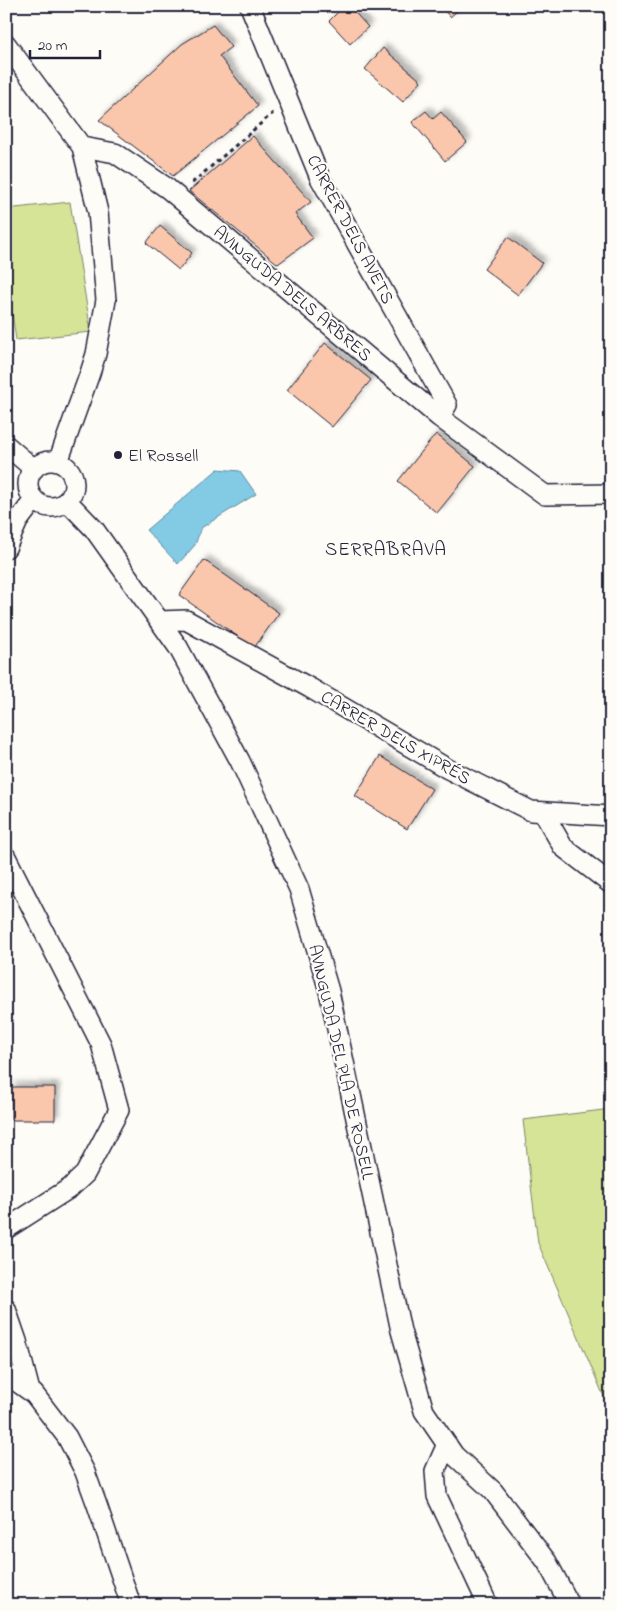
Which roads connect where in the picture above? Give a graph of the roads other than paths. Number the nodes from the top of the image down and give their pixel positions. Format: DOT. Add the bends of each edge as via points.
graph roads {
  1 [pos="250,6"];
  2 [pos="6,44"];
  3 [pos="82,147"];
  4 [pos="439,416"];
  5 [pos="6,445"];
  6 [pos="58,462"];
  7 [pos="34,469"];
  8 [pos="611,494"];
  9 [pos="34,500"];
  10 [pos="67,501"];
  11 [pos="6,548"];
  12 [pos="159,621"];
  13 [pos="543,812"];
  14 [pos="611,816"];
  15 [pos="6,857"];
  16 [pos="611,884"];
  17 [pos="6,1229"];
  18 [pos="6,1309"];
  19 [pos="6,1374"];
  20 [pos="30,1391"];
  21 [pos="447,1444"];
  22 [pos="132,1605"];
  23 [pos="488,1605"];
  24 [pos="570,1605"];
  1 -- 4 [label="street, CARRER DELS AVETS" via="320,178 447,405"];
  2 -- 3 [label="street"];
  3 -- 4 [label="street, AVINGUDA DELS ARBRES" via="115,153 177,196"];
  3 -- 6 [label="street" via="98,212 106,300 96,354"];
  4 -- 8 [label="street, AVINGUDA DELS ARBRES" via="546,495"];
  5 -- 7 [label="street"];
  6 -- 7 [label="street" via="45,462"];
  6 -- 10 [label="street" via="66,466 72,475 74,485"];
  7 -- 9 [label="street" via="28,481"];
  9 -- 10 [label="street" via="42,506 52,507"];
  9 -- 11 [label="street" via="18,521"];
  10 -- 12 [label="street, AVINGUDA DEL PLA DE ROSELL" via="94,529"];
  12 -- 13 [label="street, CARRER DELS XIPRÉS" via="186,620 448,769 531,811"];
  12 -- 21 [label="street, AVINGUDA DEL PLA DE ROSELL" via="178,647 240,761 299,889 329,991 401,1331 424,1411"];
  13 -- 14 [label="street, CARRER DELS XIPRÉS"];
  13 -- 16 [label="street" via="563,847"];
  15 -- 17 [label="street" via="101,1044 119,1110 86,1174"];
  18 -- 20 [label="street"];
  19 -- 20 [label="street"];
  20 -- 22 [label="street" via="67,1437 85,1472"];
  21 -- 23 [label="street" via="434,1471 437,1496"];
  21 -- 24 [label="street, AVINGUDA DEL PLA DE ROSELL" via="454,1455 493,1491 547,1562"];
}
